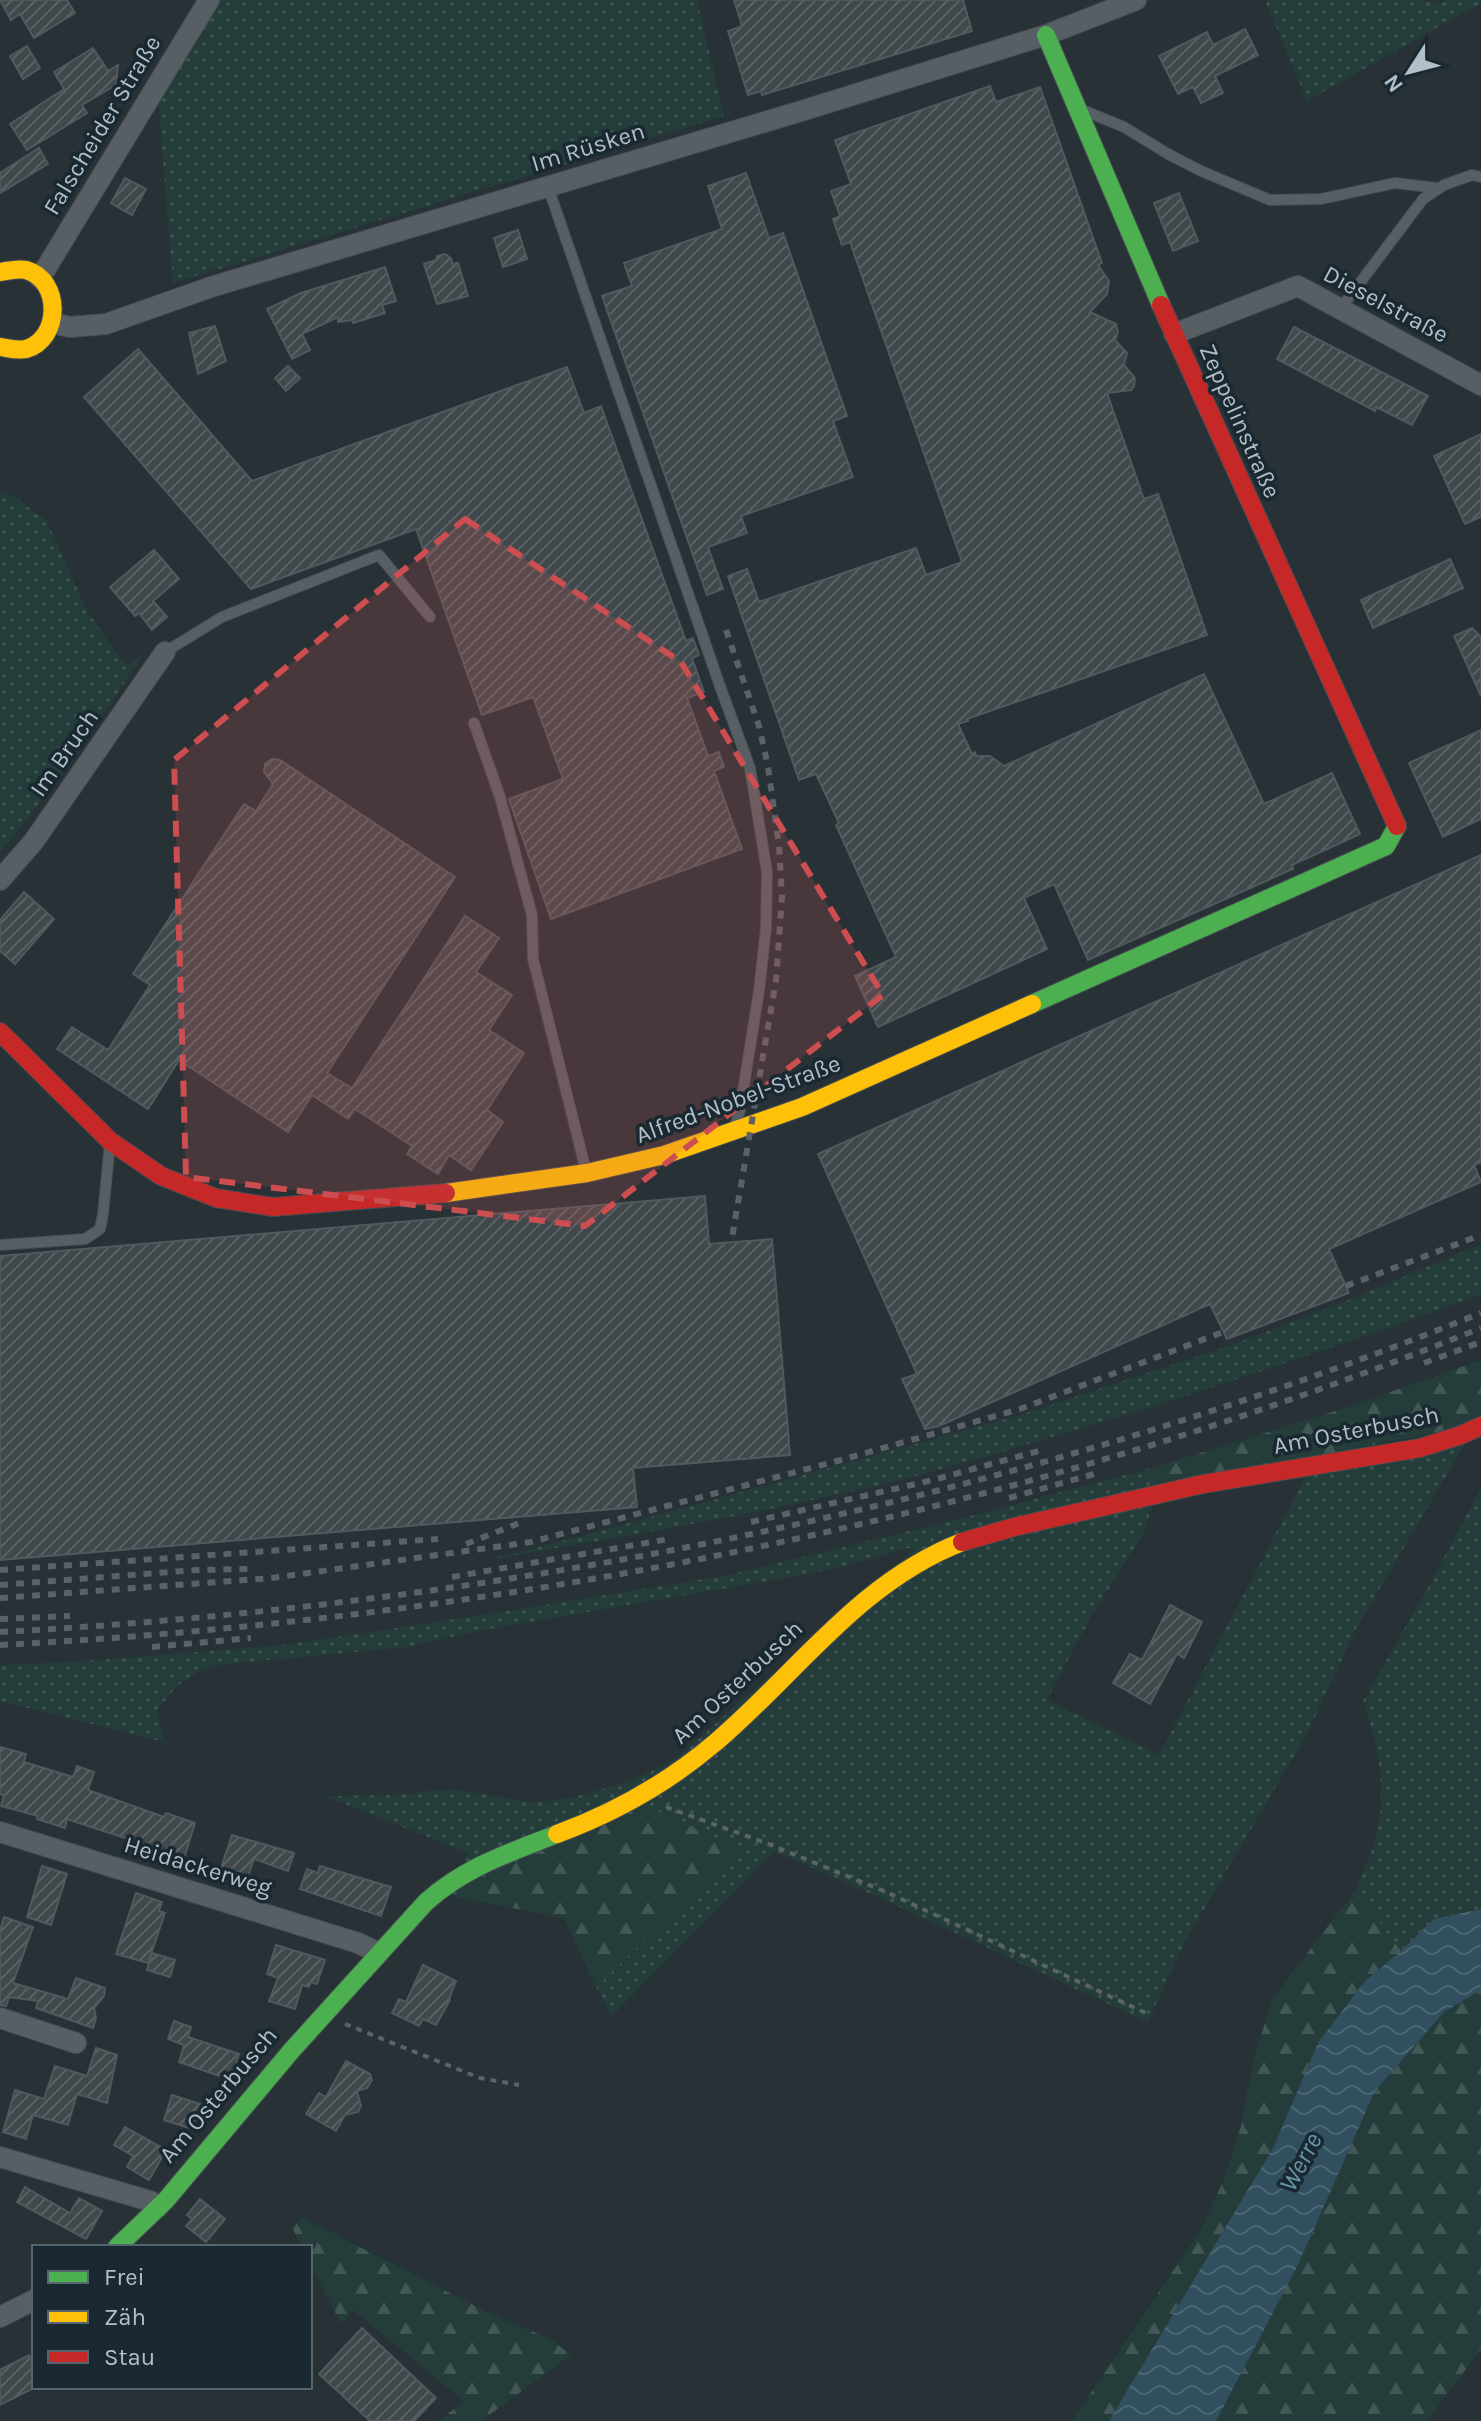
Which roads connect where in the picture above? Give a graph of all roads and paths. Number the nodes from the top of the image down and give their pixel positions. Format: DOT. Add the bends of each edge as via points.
graph roads {
  1 [pos="209,0"];
  2 [pos="1136,0"];
  3 [pos="1046,35"];
  4 [pos="1079,109"];
  5 [pos="1481,177"];
  6 [pos="548,187"];
  7 [pos="1437,188"];
  8 [pos="0,272"];
  9 [pos="40,278"];
  10 [pos="1341,308"];
  11 [pos="53,323"];
  12 [pos="1174,334"];
  13 [pos="0,347"];
  14 [pos="1481,385"];
  15 [pos="430,617"];
  16 [pos="165,652"];
  17 [pos="474,723"];
  18 [pos="1397,825"];
  19 [pos="0,880"];
  20 [pos="0,1032"];
  21 [pos="733,1132"];
  22 [pos="110,1141"];
  23 [pos="587,1173"];
  24 [pos="0,1245"];
  25 [pos="1481,1426"];
  26 [pos="643,1794"];
  27 [pos="0,1832"];
  28 [pos="379,1953"];
  29 [pos="321,2014"];
  30 [pos="1148,2014"];
  31 [pos="0,2018"];
  32 [pos="76,2043"];
  33 [pos="519,2085"];
  34 [pos="0,2157"];
  35 [pos="158,2207"];
  36 [pos="119,2245"];
  37 [pos="32,2301"];
  38 [pos="0,2317"];
  1 -- 9 [label="street, Falscheider Straße"];
  2 -- 3 [label="street, Im Rüsken"];
  3 -- 4 [label="street, Zeppelinstraße"];
  3 -- 6 [label="street, Im Rüsken"];
  4 -- 7 [label="lane" via="1270,200 1321,199 1395,183"];
  4 -- 12 [label="street, Zeppelinstraße"];
  5 -- 7 [label="lane" via="1472,175"];
  6 -- 11 [label="street, Im Rüsken" via="211,287 106,324"];
  6 -- 21 [label="lane" via="750,768 767,872 766,928"];
  7 -- 10 [label="lane" via="1423,199"];
  8 -- 9 [label="street" via="17,269"];
  9 -- 11 [label="street" via="53,297"];
  10 -- 12 [label="street, Dieselstraße" via="1298,286"];
  10 -- 14 [label="street, Dieselstraße"];
  11 -- 13 [label="street" via="31,347"];
  12 -- 18 [label="street, Zeppelinstraße"];
  15 -- 16 [label="lane" via="379,555 222,617"];
  16 -- 19 [label="street, Im Bruch" via="34,841"];
  17 -- 23 [label="lane" via="532,915 533,959"];
  18 -- 21 [label="street, Alfred-Nobel-Straße" via="1386,846 802,1107"];
  20 -- 22 [label="street, Alfred-Nobel-Straße"];
  21 -- 23 [label="street, Alfred-Nobel-Straße"];
  22 -- 23 [label="street, Alfred-Nobel-Straße" via="161,1176 216,1198 273,1207 452,1192"];
  22 -- 24 [label="lane" via="100,1229 85,1239"];
  25 -- 26 [label="street, Am Osterbusch" via="1412,1451 1220,1480 956,1544 874,1592 820,1638 717,1742"];
  26 -- 28 [label="street, Am Osterbusch" via="464,1871 434,1894"];
  26 -- 30 [label="path" via="884,1891"];
  27 -- 28 [label="street, Heidackerweg"];
  28 -- 29 [label="street, Am Osterbusch"];
  29 -- 33 [label="path" via="480,2078"];
  29 -- 35 [label="street, Am Osterbusch"];
  31 -- 32 [label="street"];
  34 -- 35 [label="street"];
  35 -- 36 [label="street, Am Osterbusch"];
  37 -- 38 [label="street"];
}
